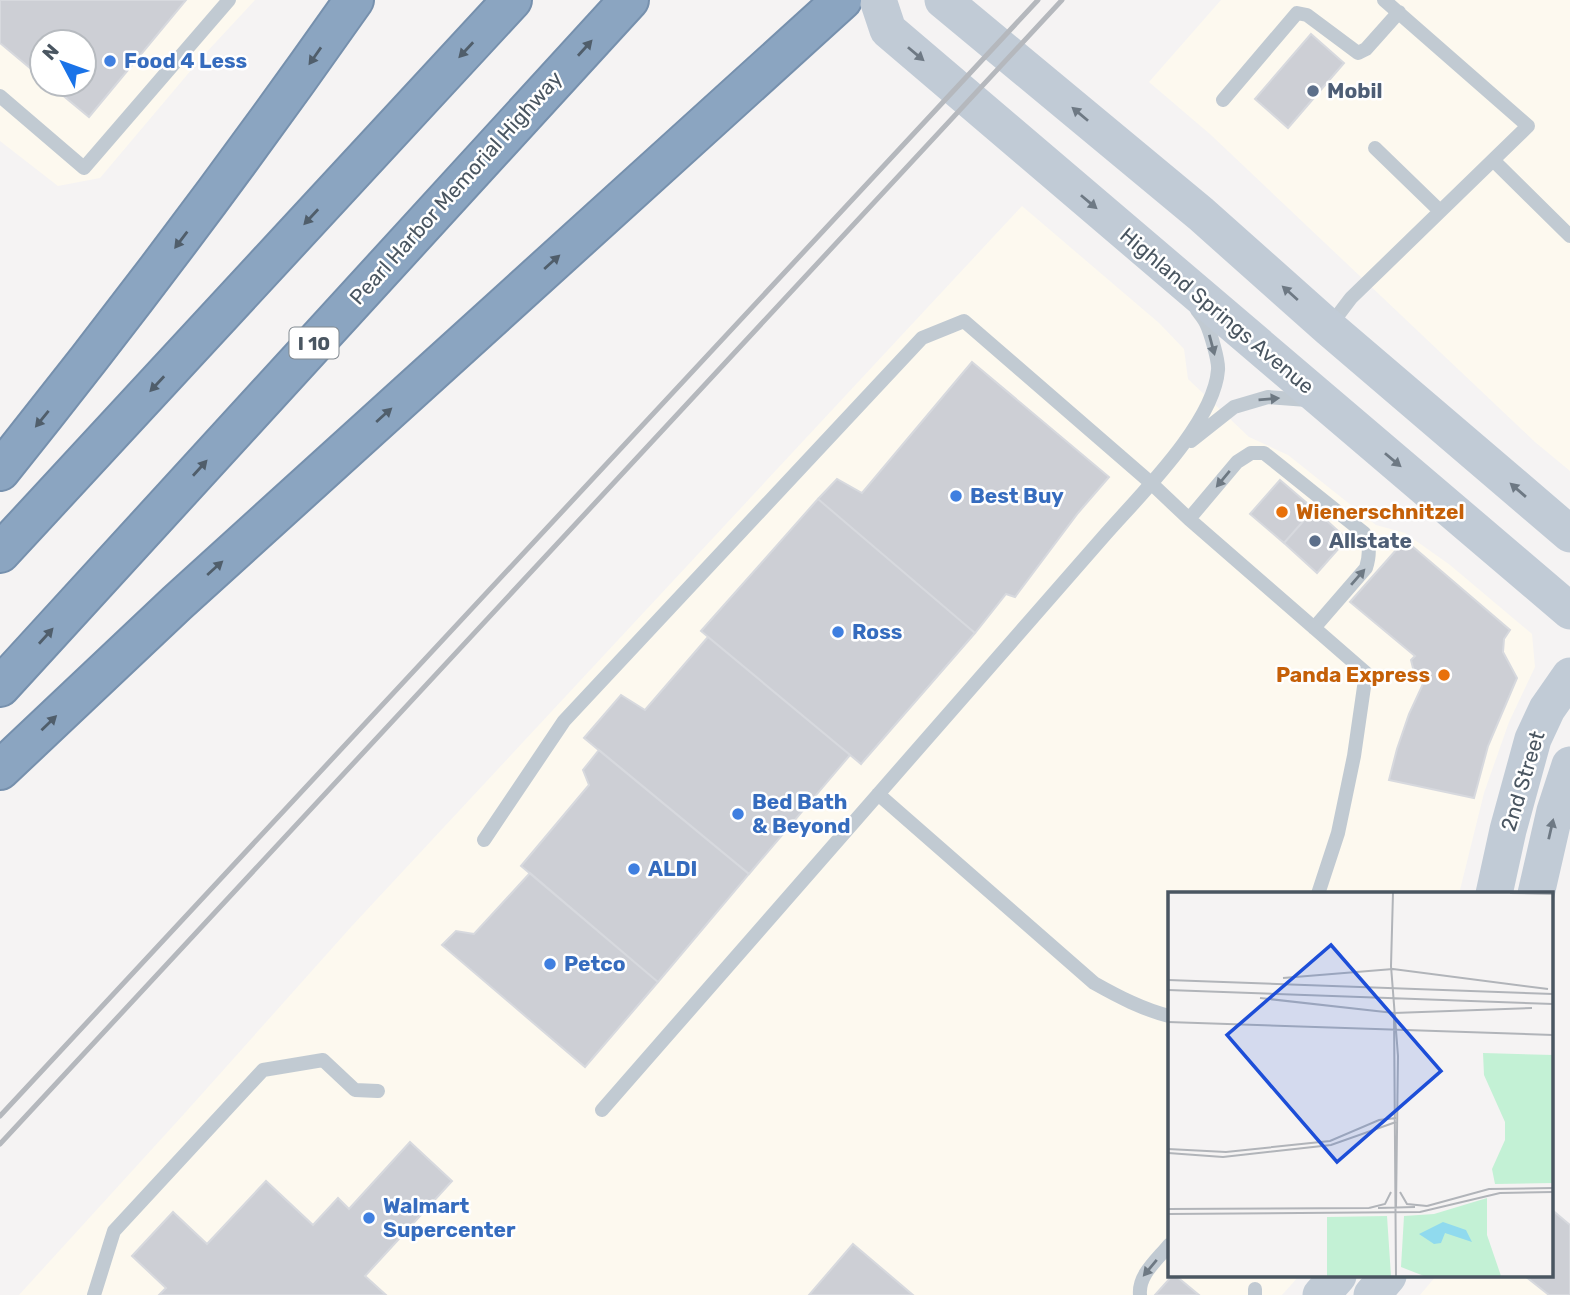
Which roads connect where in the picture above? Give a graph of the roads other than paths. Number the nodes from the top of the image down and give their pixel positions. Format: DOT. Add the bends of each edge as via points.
graph roads {
  1 [pos="229,0"];
  2 [pos="354,0"];
  3 [pos="512,0"];
  4 [pos="629,0"];
  5 [pos="842,0"];
  6 [pos="878,0"];
  7 [pos="943,0"];
  8 [pos="1384,0"];
  9 [pos="1399,12"];
  10 [pos="0,96"];
  11 [pos="1223,100"];
  12 [pos="1375,148"];
  13 [pos="1493,160"];
  14 [pos="1440,211"];
  15 [pos="1570,236"];
  16 [pos="1165,266"];
  17 [pos="1329,328"];
  18 [pos="1362,434"];
  19 [pos="1172,458"];
  20 [pos="0,471"];
  21 [pos="1151,482"];
  22 [pos="1189,519"];
  23 [pos="1570,534"];
  24 [pos="0,553"];
  25 [pos="1570,611"];
  26 [pos="1314,628"];
  27 [pos="1570,676"];
  28 [pos="0,687"];
  29 [pos="1570,765"];
  30 [pos="0,770"];
  31 [pos="878,794"];
  32 [pos="484,840"];
  33 [pos="1319,892"];
  34 [pos="1494,892"];
  35 [pos="1536,892"];
  36 [pos="1168,1016"];
  37 [pos="378,1091"];
  38 [pos="602,1110"];
  39 [pos="1168,1246"];
  40 [pos="1336,1278"];
  41 [pos="1386,1278"];
  42 [pos="94,1295"];
  43 [pos="1140,1295"];
  44 [pos="1321,1295"];
  45 [pos="1372,1295"];
  1 -- 10 [label="lane" via="84,168"];
  2 -- 20 [label="highway, one-way" via="183,237"];
  3 -- 24 [label="highway, one-way"];
  28 -- 4 [label="highway, Pearl Harbor Memorial Highway / I 10, one-way"];
  30 -- 5 [label="highway, one-way" via="177,603"];
  6 -- 16 [label="main road, Highland Springs Avenue, one-way" via="888,30"];
  17 -- 7 [label="main road, one-way" via="1201,214"];
  8 -- 9 [label="lane"];
  9 -- 11 [label="lane" via="1367,49 1358,53 1307,15 1297,13"];
  9 -- 13 [label="lane" via="1528,126"];
  12 -- 14 [label="lane"];
  13 -- 14 [label="lane"];
  13 -- 15 [label="lane"];
  14 -- 17 [label="lane" via="1351,298"];
  16 -- 18 [label="main road, Highland Springs Avenue"];
  16 -- 19 [label="lane, one-way" via="1207,324 1219,368 1211,400"];
  23 -- 17 [label="main road, one-way"];
  19 -- 18 [label="lane, one-way" via="1234,407 1268,397 1307,400"];
  18 -- 25 [label="main road, Highland Springs Avenue, one-way"];
  19 -- 21 [label="lane"];
  21 -- 22 [label="lane"];
  21 -- 31 [label="lane"];
  21 -- 32 [label="lane" via="964,321 922,338 564,721"];
  22 -- 26 [label="lane"];
  26 -- 22 [label="lane, one-way" via="1366,568 1370,557 1364,533 1264,453 1251,453 1237,462"];
  26 -- 33 [label="lane" via="1366,673 1339,833"];
  27 -- 34 [label="main road, 2nd Street" via="1533,739"];
  35 -- 29 [label="main road, 2nd Street, one-way"];
  31 -- 36 [label="lane" via="1094,983"];
  31 -- 38 [label="lane"];
  37 -- 42 [label="lane" via="355,1090 323,1060 263,1070 114,1231"];
  39 -- 43 [label="lane, one-way" via="1142,1278"];
  40 -- 44 [label="main road"];
  41 -- 45 [label="main road"];
}
